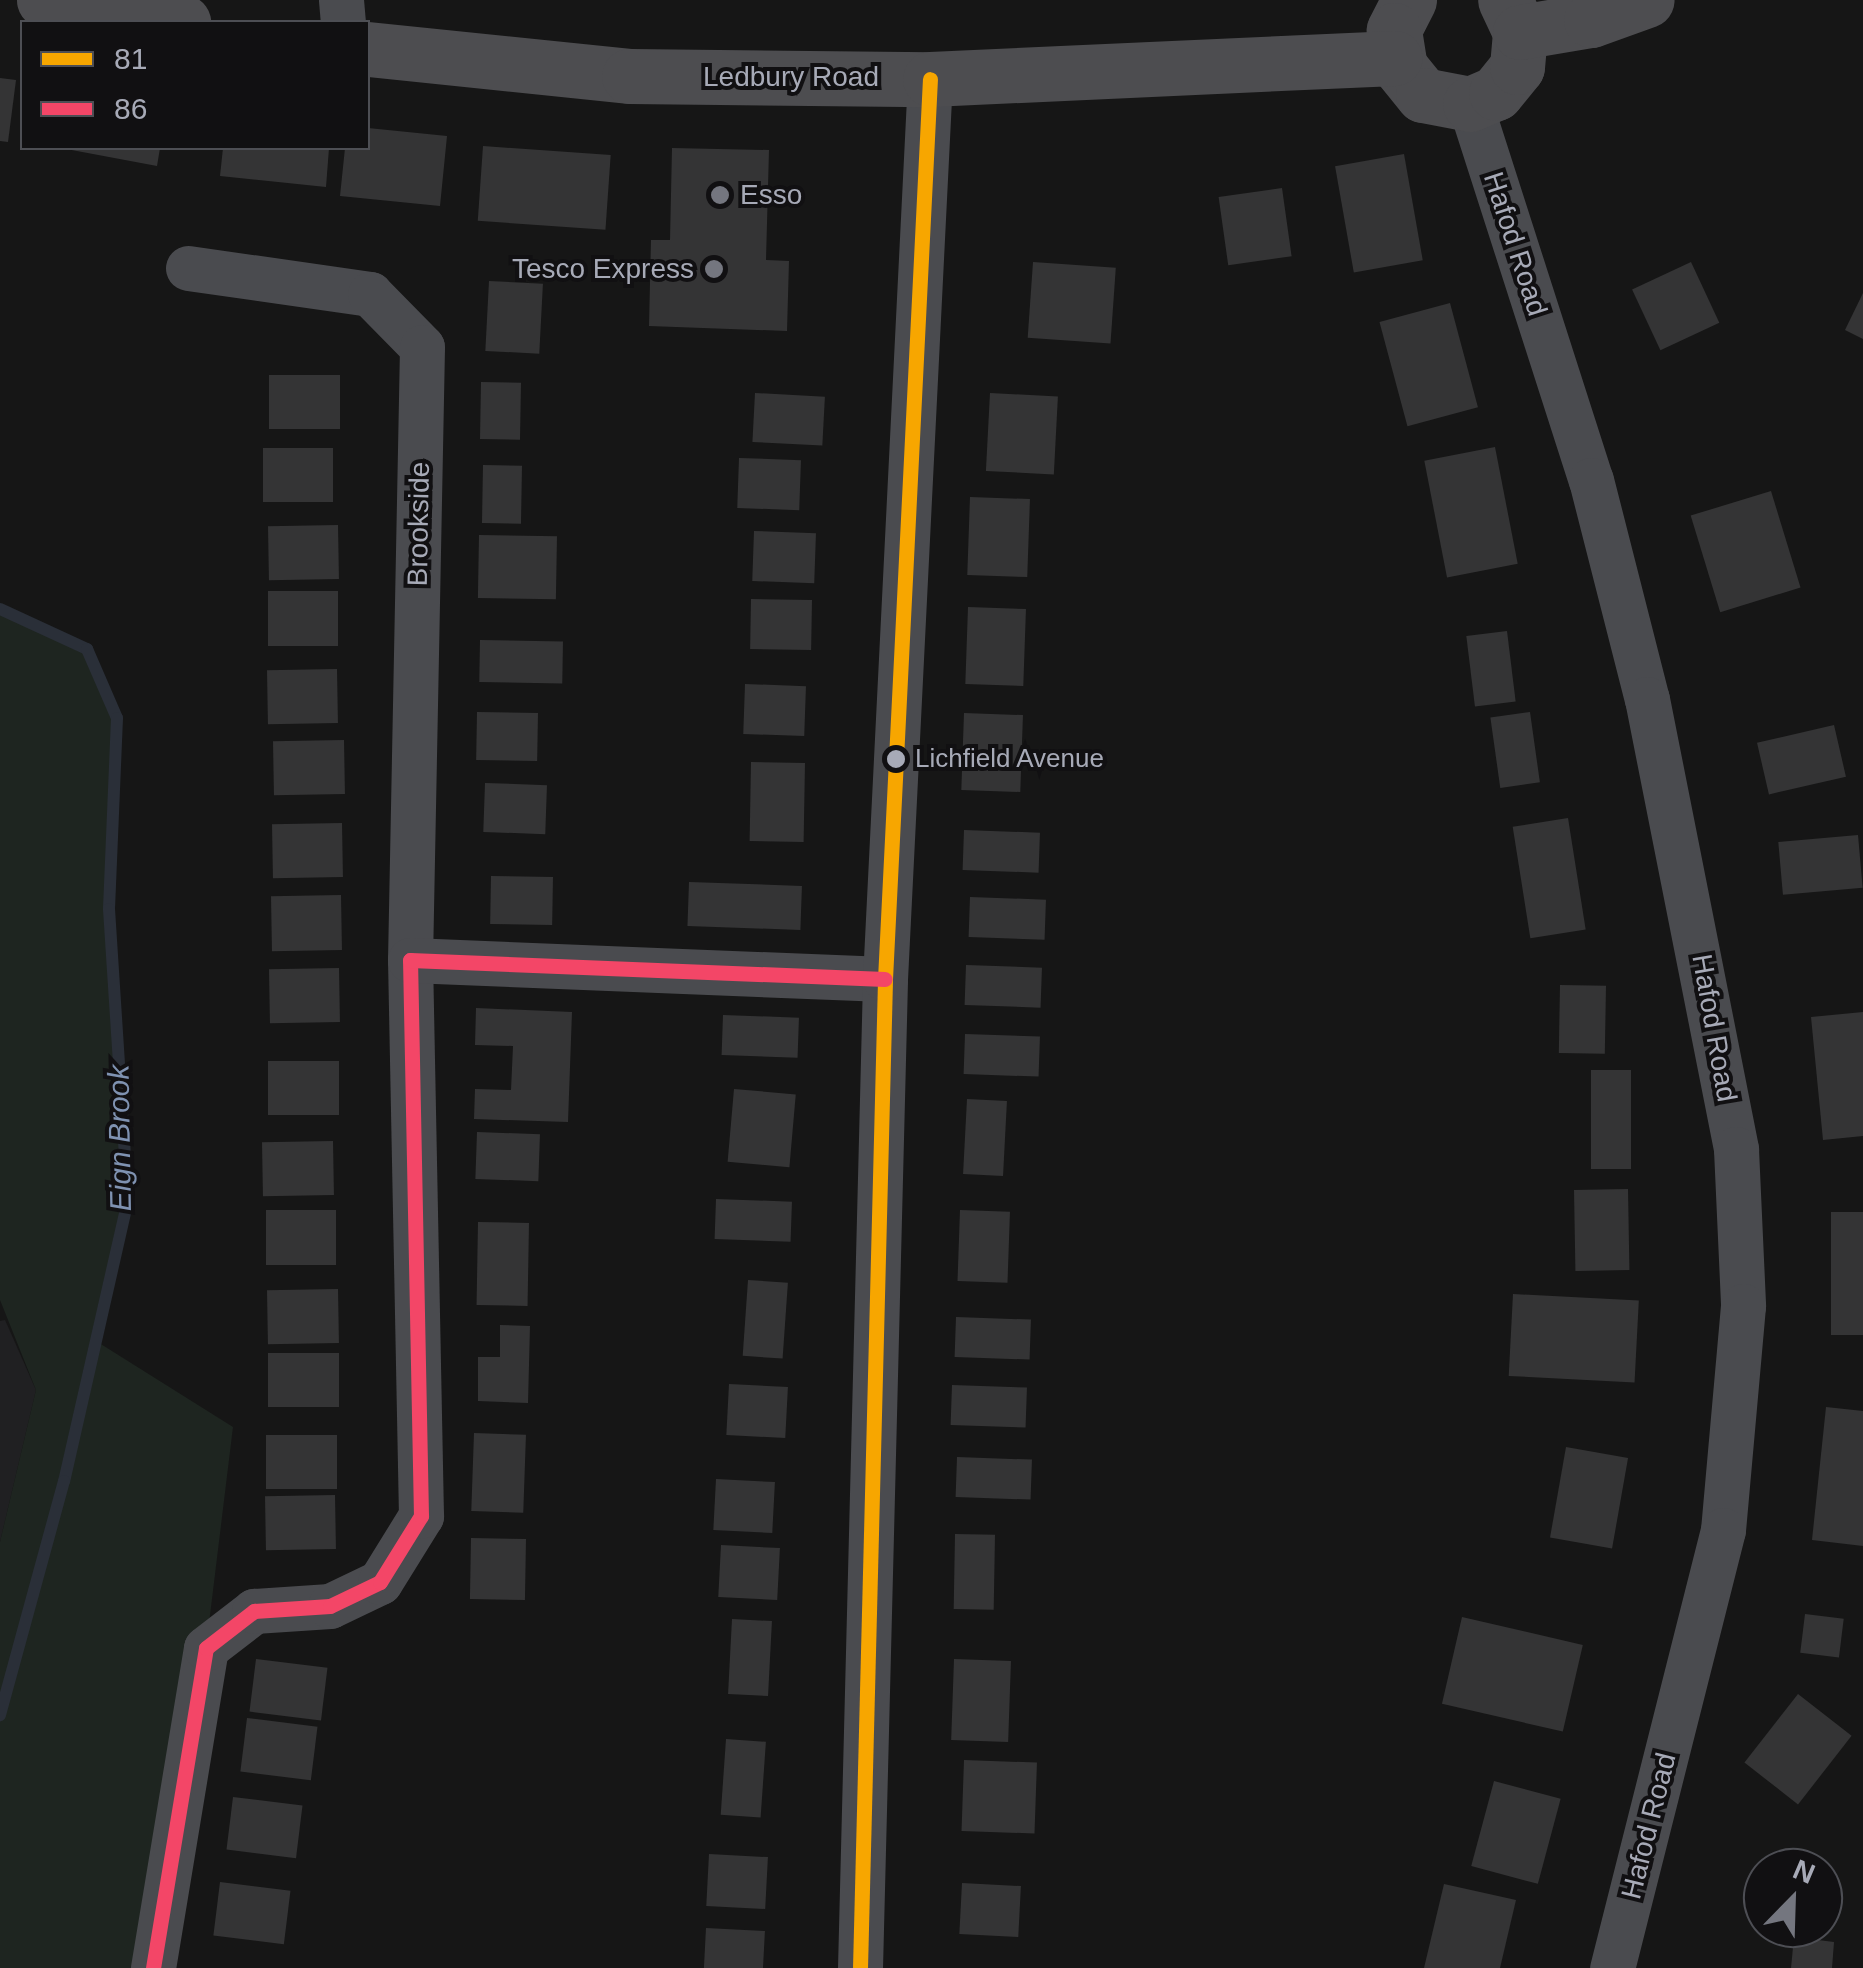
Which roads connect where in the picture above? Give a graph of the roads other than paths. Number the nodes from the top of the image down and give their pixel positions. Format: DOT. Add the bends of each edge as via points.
graph roads {
  1 [pos="44,0"];
  2 [pos="1409,0"];
  3 [pos="1647,0"];
  4 [pos="105,4"];
  5 [pos="1512,16"];
  6 [pos="174,20"];
  7 [pos="370,49"];
  8 [pos="1395,58"];
  9 [pos="930,78"];
  10 [pos="1470,104"];
  11 [pos="188,268"];
  12 [pos="410,960"];
  13 [pos="885,979"];
  14 [pos="153,1968"];
  15 [pos="860,1968"];
  16 [pos="1612,1968"];
  1 -- 4 [label="highway"];
  2 -- 8 [label="highway" via="1394,30"];
  3 -- 5 [label="highway" via="1591,20"];
  4 -- 6 [label="highway"];
  5 -- 10 [label="highway" via="1521,54 1504,86"];
  7 -- 9 [label="highway, Ledbury Road" via="628,76"];
  8 -- 9 [label="highway, Ledbury Road"];
  8 -- 10 [label="highway" via="1423,95"];
  9 -- 13 [label="street"];
  10 -- 16 [label="street, Hafod Road" via="1596,498 1690,894 1736,1149 1742,1306 1724,1530"];
  11 -- 12 [label="street, Brookside" via="370,294 422,347"];
  12 -- 13 [label="street"];
  12 -- 14 [label="street, Brookside" via="421,1516 380,1582 330,1606 254,1612 206,1648"];
  13 -- 15 [label="street"];
}
